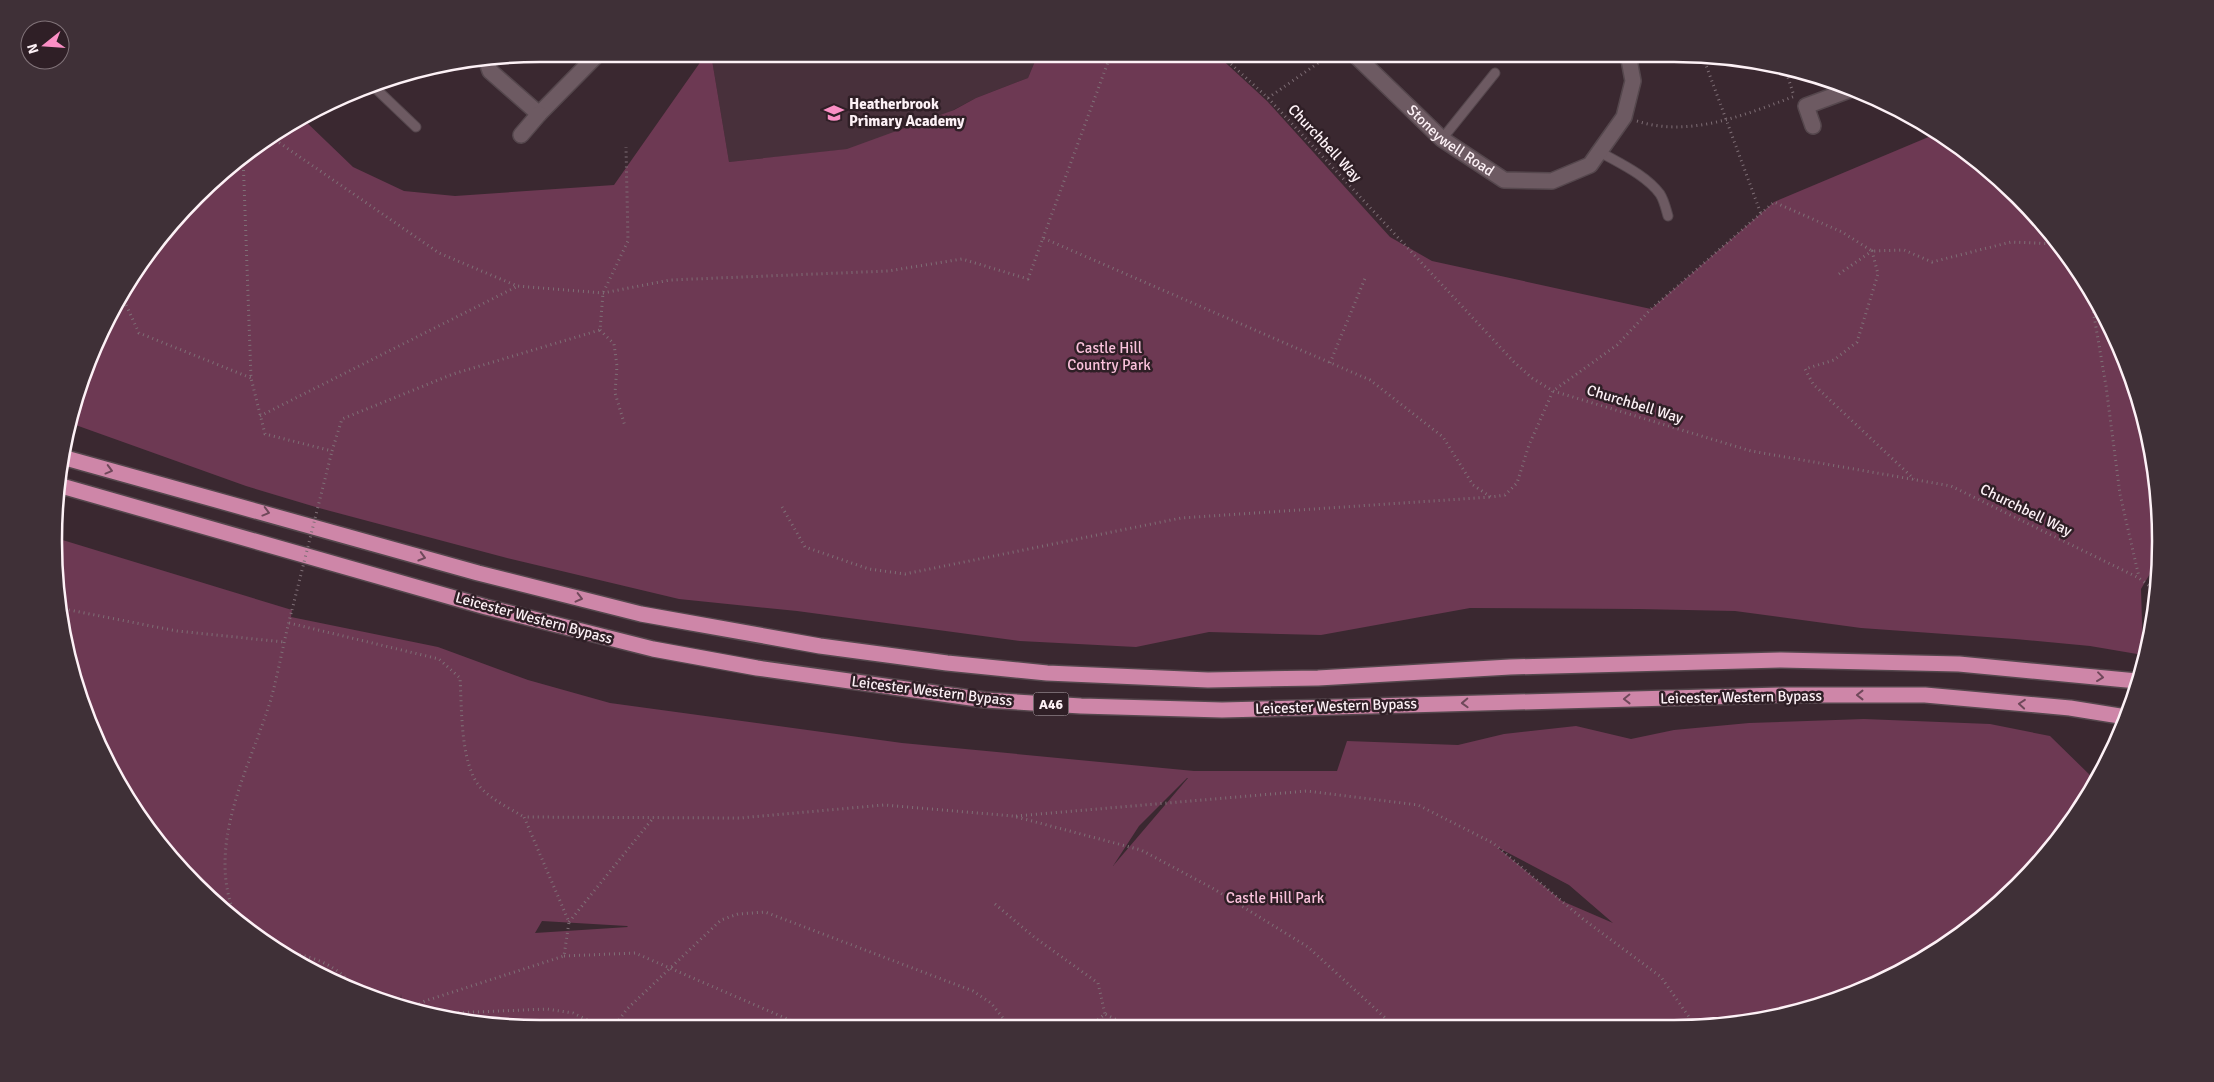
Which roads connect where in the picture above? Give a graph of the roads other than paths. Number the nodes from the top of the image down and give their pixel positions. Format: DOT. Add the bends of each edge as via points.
graph roads {
  1 [pos="590,62"];
  2 [pos="1362,62"];
  3 [pos="1629,62"];
  4 [pos="488,66"];
  5 [pos="1495,73"];
  6 [pos="379,91"];
  7 [pos="1838,92"];
  8 [pos="540,114"];
  9 [pos="1813,126"];
  10 [pos="416,127"];
  11 [pos="521,135"];
  12 [pos="1442,139"];
  13 [pos="1600,152"];
  14 [pos="1668,216"];
  15 [pos="70,459"];
  16 [pos="66,487"];
  17 [pos="2130,680"];
  18 [pos="2118,716"];
  1 -- 8 [label="street"];
  2 -- 12 [label="street, Stoneywell Road"];
  3 -- 13 [label="street, Stoneywell Road" via="1633,81 1624,117"];
  4 -- 8 [label="street"];
  5 -- 12 [label="lane"];
  6 -- 10 [label="lane"];
  7 -- 9 [label="street" via="1800,101"];
  8 -- 11 [label="street"];
  12 -- 13 [label="street, Stoneywell Road" via="1504,180 1552,181 1590,165"];
  13 -- 14 [label="lane" via="1655,189 1662,196"];
  15 -- 17 [label="highway, Leicester Western Bypass / A46, one-way" via="478,573 641,614 820,646 947,663 1056,674 1208,680 1781,660 1959,664"];
  18 -- 16 [label="highway, Leicester Western Bypass / A46, one-way" via="2070,708 1925,695 1222,710 984,700 758,668 653,649 448,596"];
}
